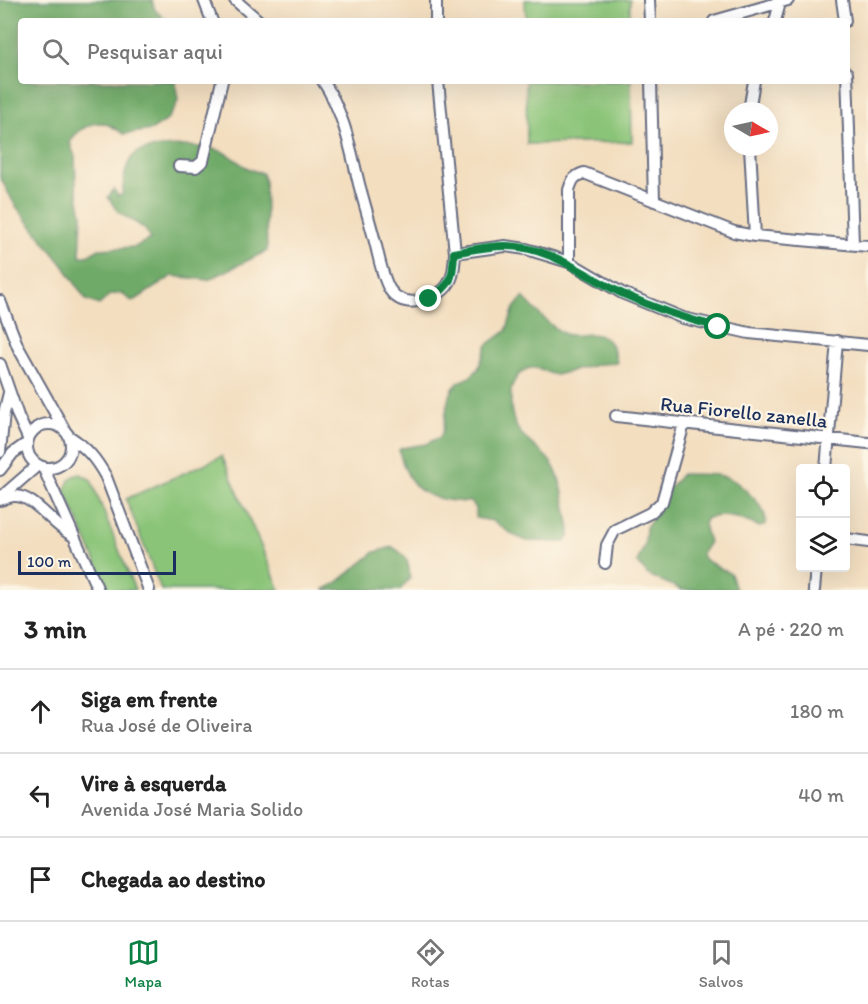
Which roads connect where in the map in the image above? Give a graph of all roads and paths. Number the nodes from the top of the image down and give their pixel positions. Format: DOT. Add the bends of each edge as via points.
graph roads {
  1 [pos="204,0"];
  2 [pos="235,0"];
  3 [pos="436,0"];
  4 [pos="649,0"];
  5 [pos="842,0"];
  6 [pos="784,1"];
  7 [pos="211,18"];
  8 [pos="256,18"];
  9 [pos="436,18"];
  10 [pos="650,18"];
  11 [pos="724,18"];
  12 [pos="776,18"];
  13 [pos="845,18"];
  14 [pos="221,84"];
  15 [pos="325,84"];
  16 [pos="438,84"];
  17 [pos="651,84"];
  18 [pos="754,84"];
  19 [pos="847,84"];
  20 [pos="750,102"];
  21 [pos="751,156"];
  22 [pos="179,166"];
  23 [pos="654,201"];
  24 [pos="755,236"];
  25 [pos="853,244"];
  26 [pos="868,246"];
  27 [pos="454,253"];
  28 [pos="569,262"];
  29 [pos="0,301"];
  30 [pos="837,341"];
  31 [pos="868,345"];
  32 [pos="0,364"];
  33 [pos="9,392"];
  34 [pos="616,416"];
  35 [pos="684,424"];
  36 [pos="67,433"];
  37 [pos="830,439"];
  38 [pos="28,440"];
  39 [pos="868,443"];
  40 [pos="0,452"];
  41 [pos="827,464"];
  42 [pos="41,466"];
  43 [pos="0,470"];
  44 [pos="0,499"];
  45 [pos="74,536"];
  46 [pos="850,540"];
  47 [pos="868,542"];
  48 [pos="605,563"];
  49 [pos="816,572"];
  50 [pos="98,590"];
  51 [pos="149,590"];
  52 [pos="814,590"];
  1 -- 7 [label="street"];
  2 -- 8 [label="street"];
  3 -- 9 [label="street"];
  4 -- 10 [label="street"];
  5 -- 13 [label="street"];
  6 -- 11 [label="street"];
  6 -- 12 [label="street"];
  14 -- 22 [label="street" via="203,161 196,167"];
  15 -- 27 [label="street" via="347,129 391,291 414,303 445,290 452,280"];
  16 -- 27 [label="street"];
  17 -- 23 [label="street"];
  18 -- 20 [label="street"];
  19 -- 25 [label="street"];
  21 -- 24 [label="street"];
  23 -- 24 [label="street" via="715,226"];
  23 -- 28 [label="street" via="584,173 577,175 569,190"];
  24 -- 25 [label="street"];
  25 -- 26 [label="street"];
  27 -- 28 [label="street" via="505,246"];
  28 -- 30 [label="street" via="622,293 683,318 749,333"];
  29 -- 36 [label="street" via="18,347"];
  30 -- 31 [label="street"];
  30 -- 37 [label="street"];
  32 -- 33 [label="street"];
  33 -- 38 [label="street"];
  33 -- 40 [label="street"];
  34 -- 35 [label="street, Rua Fiorello zanella"];
  35 -- 37 [label="street, Rua Fiorello zanella"];
  35 -- 48 [label="street" via="662,502 650,513 615,530 609,539"];
  36 -- 38 [label="street" via="46,423 37,427"];
  36 -- 42 [label="street" via="71,452 65,462 53,468"];
  36 -- 51 [label="street" via="96,459 106,477"];
  37 -- 39 [label="street, Rua Fiorello zanella"];
  37 -- 41 [label="street"];
  38 -- 42 [label="street" via="28,453"];
  38 -- 43 [label="street"];
  42 -- 44 [label="street"];
  42 -- 45 [label="street"];
  44 -- 45 [label="street" via="25,498"];
  45 -- 50 [label="street"];
  46 -- 47 [label="street"];
  49 -- 52 [label="street"];
}
